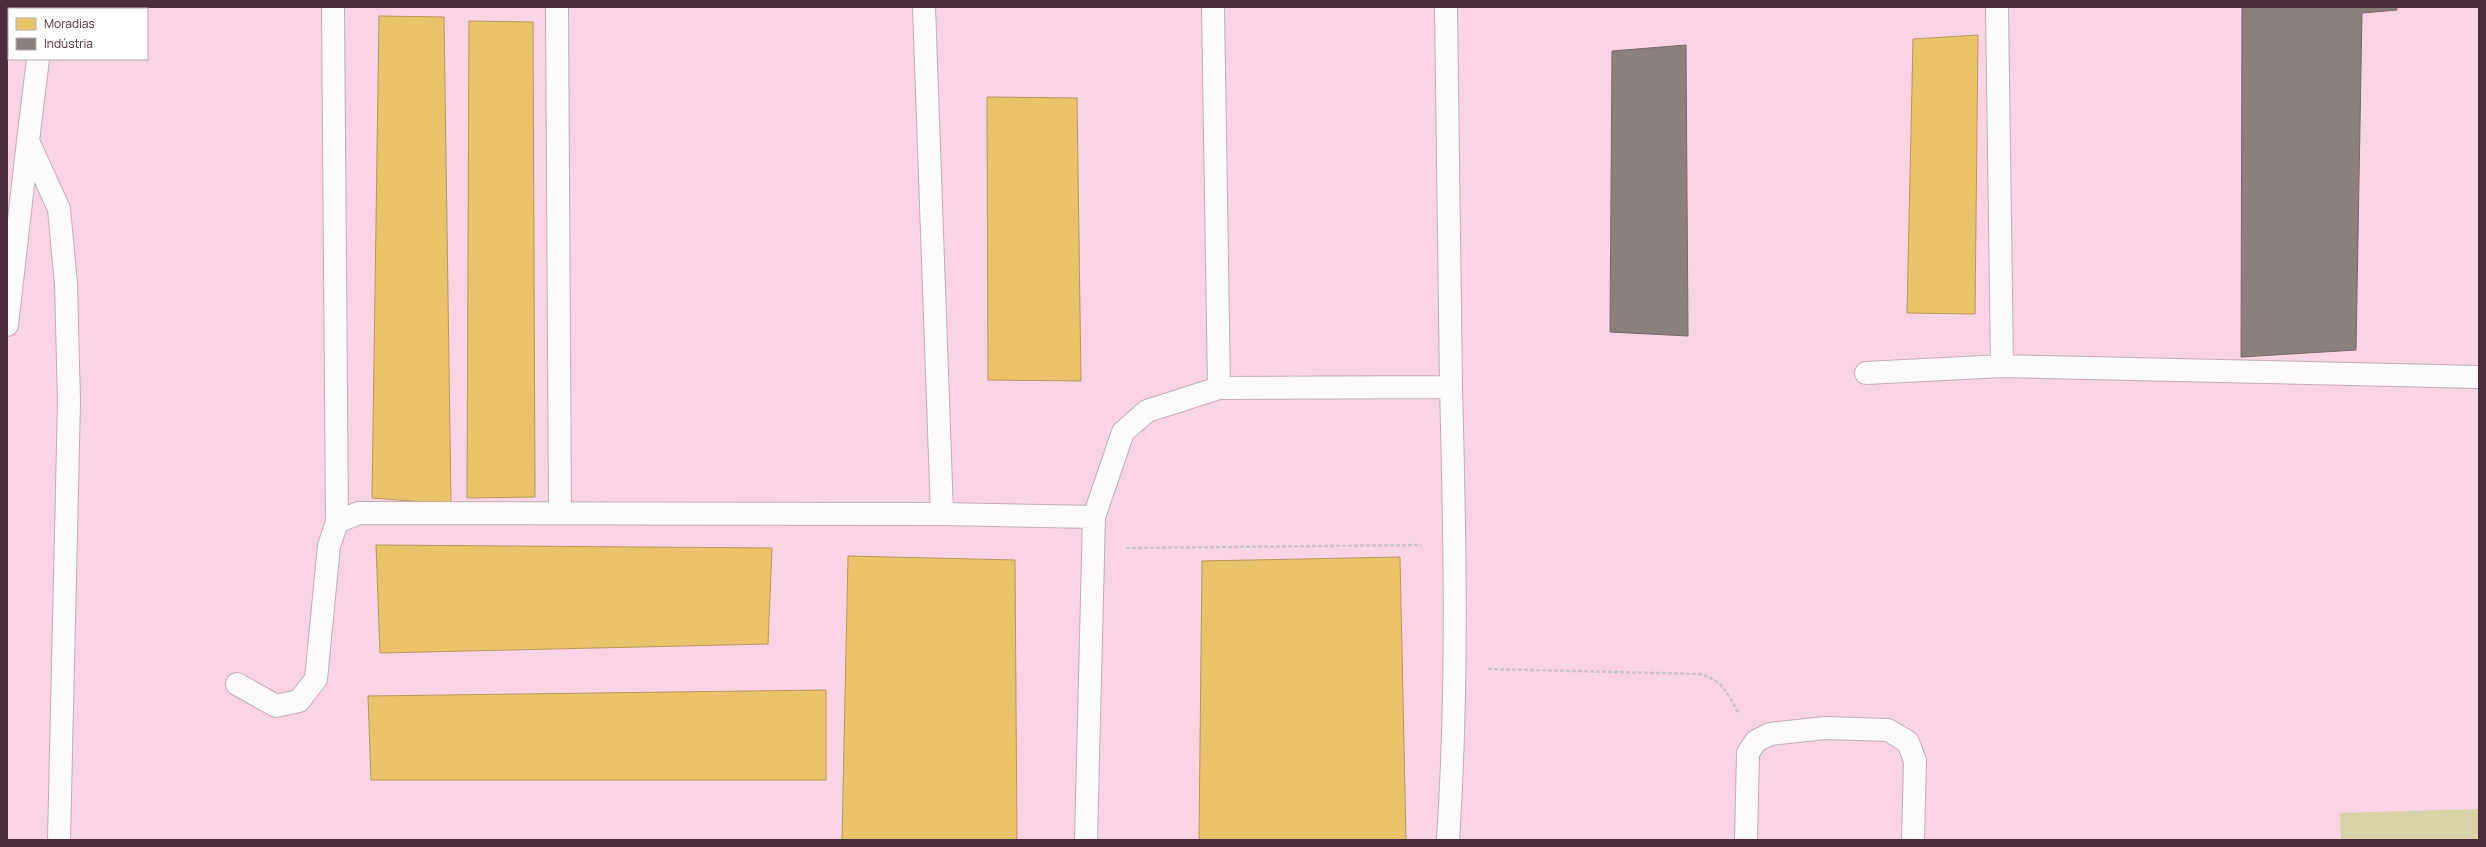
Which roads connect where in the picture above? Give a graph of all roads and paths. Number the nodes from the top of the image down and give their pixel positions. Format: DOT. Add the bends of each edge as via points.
graph roads {
  1 [pos="333,7"];
  2 [pos="557,7"];
  3 [pos="924,7"];
  4 [pos="1213,7"];
  5 [pos="1446,7"];
  6 [pos="1997,7"];
  7 [pos="38,60"];
  8 [pos="28,141"];
  9 [pos="7,325"];
  10 [pos="2002,366"];
  11 [pos="1866,373"];
  12 [pos="2479,377"];
  13 [pos="1451,387"];
  14 [pos="1220,388"];
  15 [pos="560,514"];
  16 [pos="942,514"];
  17 [pos="1094,517"];
  18 [pos="337,522"];
  19 [pos="1455,545"];
  20 [pos="1094,548"];
  21 [pos="1455,668"];
  22 [pos="237,684"];
  23 [pos="1756,741"];
  24 [pos="58,840"];
  25 [pos="1086,840"];
  26 [pos="1448,840"];
  27 [pos="1746,840"];
  28 [pos="1913,840"];
  1 -- 18 [label="lane"];
  2 -- 15 [label="lane"];
  3 -- 16 [label="lane"];
  4 -- 14 [label="lane"];
  5 -- 13 [label="lane"];
  6 -- 10 [label="lane"];
  7 -- 8 [label="lane"];
  8 -- 9 [label="lane"];
  8 -- 24 [label="lane" via="59,209 66,284 69,401"];
  10 -- 11 [label="lane"];
  10 -- 12 [label="lane"];
  13 -- 14 [label="lane"];
  13 -- 19 [label="lane"];
  14 -- 17 [label="lane" via="1147,411 1123,432"];
  15 -- 16 [label="lane"];
  15 -- 18 [label="lane" via="359,513"];
  16 -- 17 [label="lane"];
  17 -- 20 [label="lane"];
  18 -- 22 [label="lane" via="329,546 316,679 299,701 276,706"];
  19 -- 20 [label="path"];
  19 -- 21 [label="lane"];
  20 -- 25 [label="lane"];
  21 -- 23 [label="path" via="1700,674 1715,679 1726,692"];
  21 -- 26 [label="lane" via="1454,745"];
  23 -- 27 [label="lane" via="1748,753"];
  23 -- 28 [label="lane" via="1770,734 1825,728 1888,730 1908,742 1915,761"];
}
